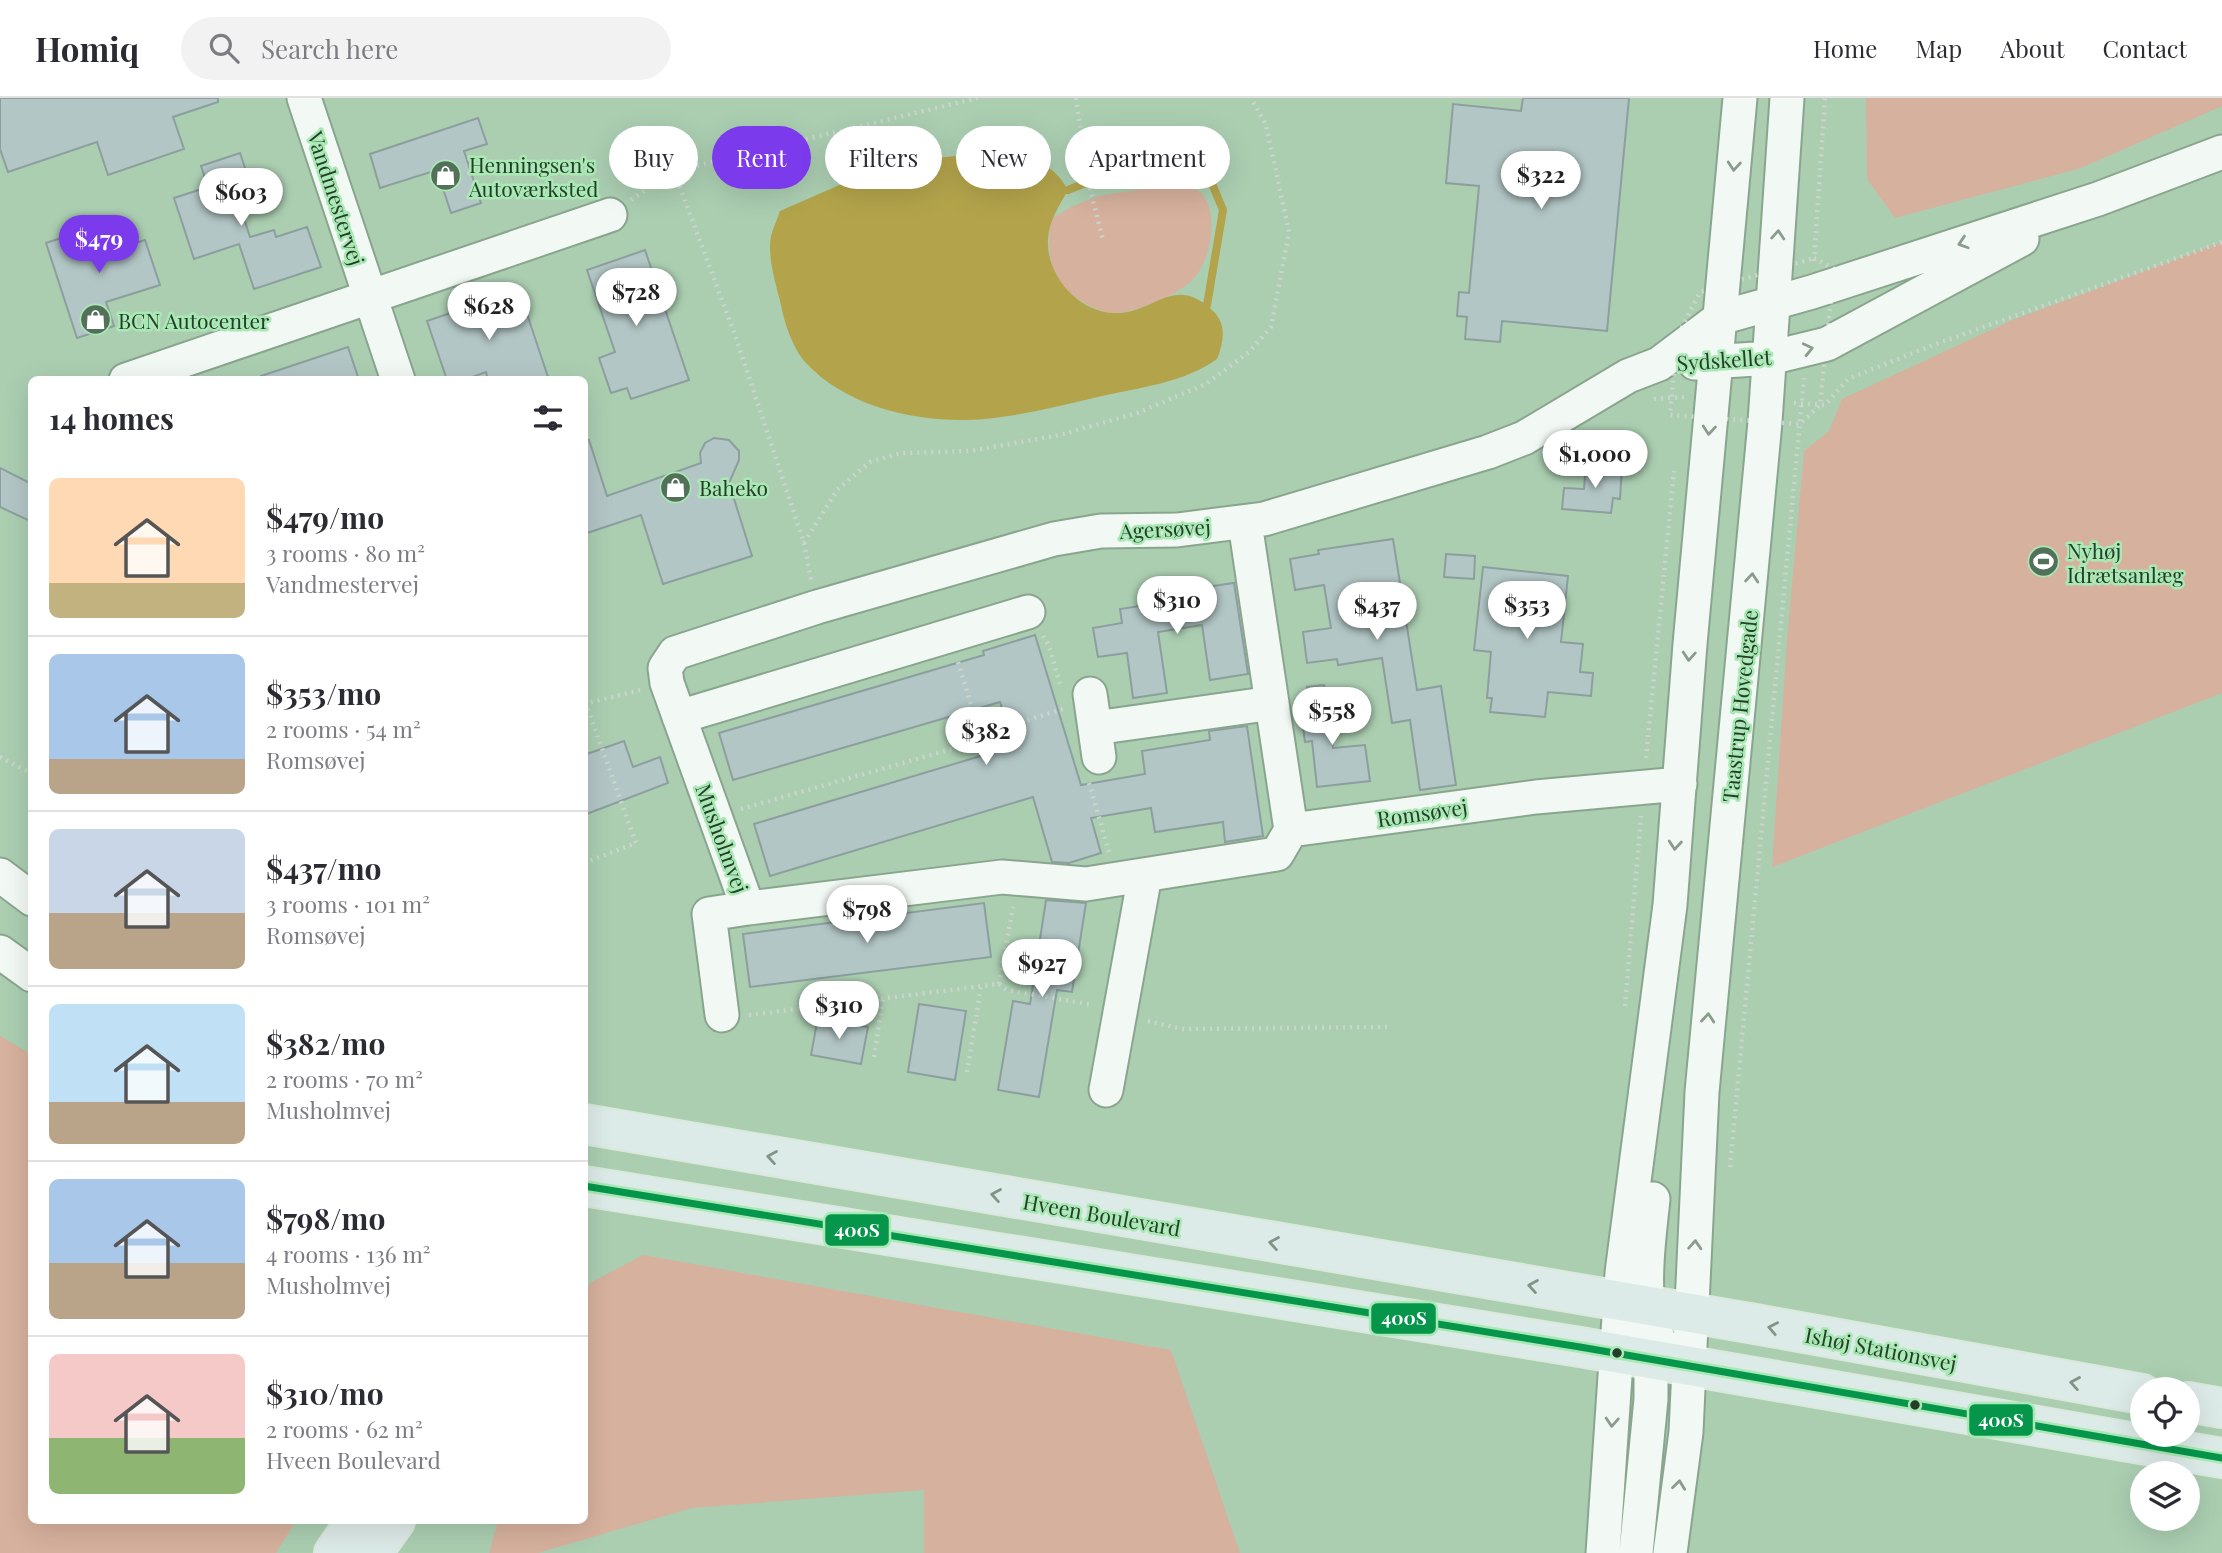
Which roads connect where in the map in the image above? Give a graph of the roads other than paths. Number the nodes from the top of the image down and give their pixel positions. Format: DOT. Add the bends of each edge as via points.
graph roads {
  1 [pos="304,98"];
  2 [pos="1740,98"];
  3 [pos="1787,98"];
  4 [pos="2222,152"];
  5 [pos="2098,198"];
  6 [pos="610,215"];
  7 [pos="371,298"];
  8 [pos="1773,304"];
  9 [pos="1720,318"];
  10 [pos="1770,358"];
  11 [pos="1717,362"];
  12 [pos="1659,364"];
  13 [pos="137,376"];
  14 [pos="397,376"];
  15 [pos="1245,523"];
  16 [pos="1028,612"];
  17 [pos="665,668"];
  18 [pos="1079,701"];
  19 [pos="1272,703"];
  20 [pos="679,717"];
  21 [pos="1680,784"];
  22 [pos="1291,830"];
  23 [pos="0,875"];
  24 [pos="1130,877"];
  25 [pos="28,896"];
  26 [pos="748,908"];
  27 [pos="0,951"];
  28 [pos="28,972"];
  29 [pos="722,1015"];
  30 [pos="1106,1090"];
  31 [pos="588,1130"];
  32 [pos="588,1187"];
  33 [pos="1635,1304"];
  34 [pos="1691,1313"];
  35 [pos="1634,1357"];
  36 [pos="1689,1366"];
  37 [pos="2130,1392"];
  38 [pos="2200,1404"];
  39 [pos="2222,1408"];
  40 [pos="2222,1458"];
  41 [pos="354,1524"];
  42 [pos="393,1524"];
  43 [pos="334,1553"];
  44 [pos="372,1553"];
  45 [pos="1603,1553"];
  46 [pos="1636,1553"];
  47 [pos="1670,1553"];
  1 -- 7 [label="street, Vandmestervej"];
  2 -- 9 [label="street, one-way"];
  8 -- 3 [label="street, Taastrup Hovedgade, one-way"];
  4 -- 5 [label="street, Sydskellet"];
  5 -- 8 [label="street, Sydskellet, one-way"];
  5 -- 10 [label="street, Sydskellet" via="1817,346"];
  6 -- 7 [label="street"];
  7 -- 13 [label="street"];
  7 -- 14 [label="street, Vandmestervej"];
  8 -- 9 [label="street, Sydskellet"];
  8 -- 10 [label="street, Taastrup Hovedgade"];
  9 -- 11 [label="street"];
  9 -- 12 [label="street, Sydskellet"];
  10 -- 11 [label="street, Sydskellet"];
  34 -- 10 [label="street, Taastrup Hovedgade, one-way" via="1703,1079"];
  11 -- 12 [label="street, Sydskellet"];
  11 -- 21 [label="street, one-way"];
  12 -- 15 [label="street, Agersøvej" via="1628,376 1524,438 1488,452"];
  15 -- 17 [label="street, Agersøvej" via="1101,531 1054,539 675,653"];
  15 -- 19 [label="street"];
  16 -- 20 [label="street"];
  17 -- 20 [label="street, Musholmvej"];
  18 -- 19 [label="street" via="1087,743"];
  19 -- 22 [label="street"];
  20 -- 26 [label="street, Musholmvej"];
  21 -- 22 [label="street, Romsøvej" via="1536,797"];
  21 -- 33 [label="street, one-way" via="1647,1276"];
  22 -- 24 [label="street, Musholmvej" via="1277,854"];
  23 -- 25 [label="street"];
  24 -- 26 [label="street, Musholmvej" via="1086,884 1002,877"];
  24 -- 30 [label="street" via="1121,1010"];
  26 -- 29 [label="street" via="709,914"];
  27 -- 28 [label="street"];
  33 -- 31 [label="main road, Hveen Boulevard, one-way"];
  32 -- 35 [label="main road"];
  33 -- 34 [label="main road, Ishøj Stationsvej"];
  33 -- 35 [label="street"];
  33 -- 36 [label="street" via="1670,1354"];
  34 -- 36 [label="street, Taastrup Hovedgade"];
  37 -- 34 [label="main road, Ishøj Stationsvej, one-way"];
  35 -- 36 [label="main road"];
  35 -- 45 [label="street, one-way"];
  35 -- 46 [label="street" via="1651,1399"];
  36 -- 40 [label="main road"];
  47 -- 36 [label="street, Taastrup Hovedgade, one-way" via="1686,1432"];
  38 -- 39 [label="main road"];
  41 -- 43 [label="main road"];
  42 -- 44 [label="main road"];
}
